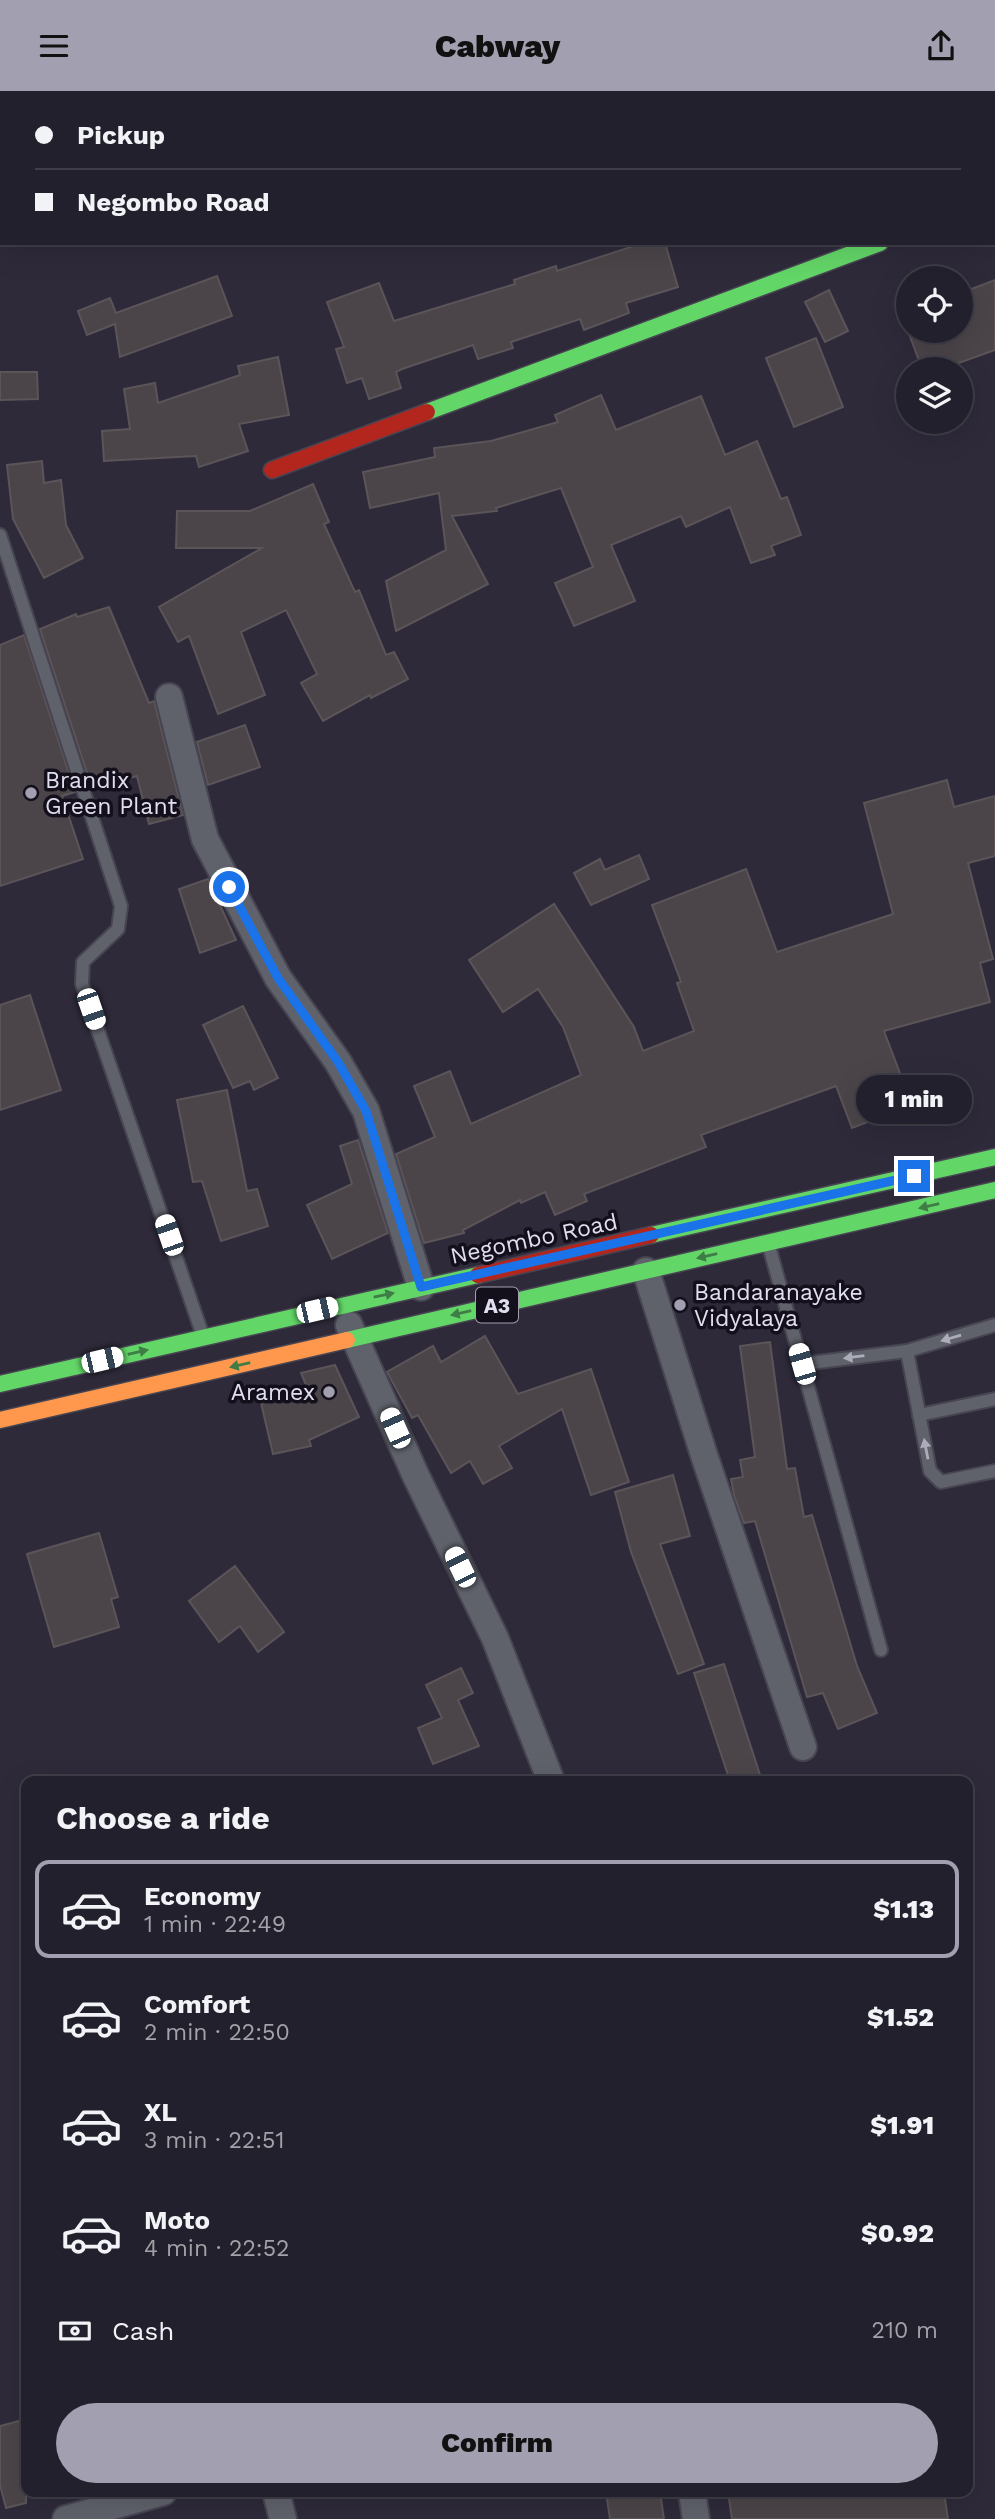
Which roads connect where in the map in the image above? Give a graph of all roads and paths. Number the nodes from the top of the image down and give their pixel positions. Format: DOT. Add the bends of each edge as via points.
graph roads {
  1 [pos="875,245"];
  2 [pos="272,470"];
  3 [pos="0,535"];
  4 [pos="169,697"];
  5 [pos="995,1157"];
  6 [pos="995,1190"];
  7 [pos="768,1243"];
  8 [pos="646,1271"];
  9 [pos="421,1287"];
  10 [pos="340,1304"];
  11 [pos="995,1325"];
  12 [pos="203,1337"];
  13 [pos="355,1338"];
  14 [pos="907,1350"];
  15 [pos="802,1364"];
  16 [pos="0,1384"];
  17 [pos="995,1398"];
  18 [pos="919,1415"];
  19 [pos="0,1420"];
  20 [pos="995,1471"];
  21 [pos="881,1650"];
  22 [pos="803,1747"];
  23 [pos="549,1776"];
  24 [pos="145,2497"];
  25 [pos="277,2497"];
  26 [pos="693,2497"];
  27 [pos="66,2519"];
  28 [pos="283,2519"];
  29 [pos="696,2519"];
  1 -- 2 [label="main road"];
  3 -- 12 [label="lane" via="121,905 118,929 83,962 82,984"];
  4 -- 9 [label="street" via="205,839 278,978 338,1062 366,1111"];
  5 -- 9 [label="main road, Negombo Road / A3"];
  6 -- 7 [label="main road, A3, one-way"];
  7 -- 8 [label="main road, A3, one-way"];
  7 -- 15 [label="lane"];
  8 -- 13 [label="main road, A3, one-way"];
  8 -- 22 [label="street"];
  10 -- 9 [label="main road, Negombo Road / A3, one-way"];
  10 -- 12 [label="main road, Negombo Road / A3"];
  10 -- 13 [label="street"];
  11 -- 14 [label="lane, one-way"];
  16 -- 12 [label="main road, Negombo Road / A3, one-way"];
  13 -- 19 [label="main road, A3, one-way"];
  13 -- 23 [label="street" via="495,1638"];
  14 -- 15 [label="lane, one-way"];
  14 -- 18 [label="lane"];
  15 -- 21 [label="lane"];
  17 -- 18 [label="lane"];
  20 -- 18 [label="lane, one-way" via="941,1482 930,1471"];
  24 -- 27 [label="street"];
  25 -- 28 [label="street"];
  26 -- 29 [label="street"];
}
